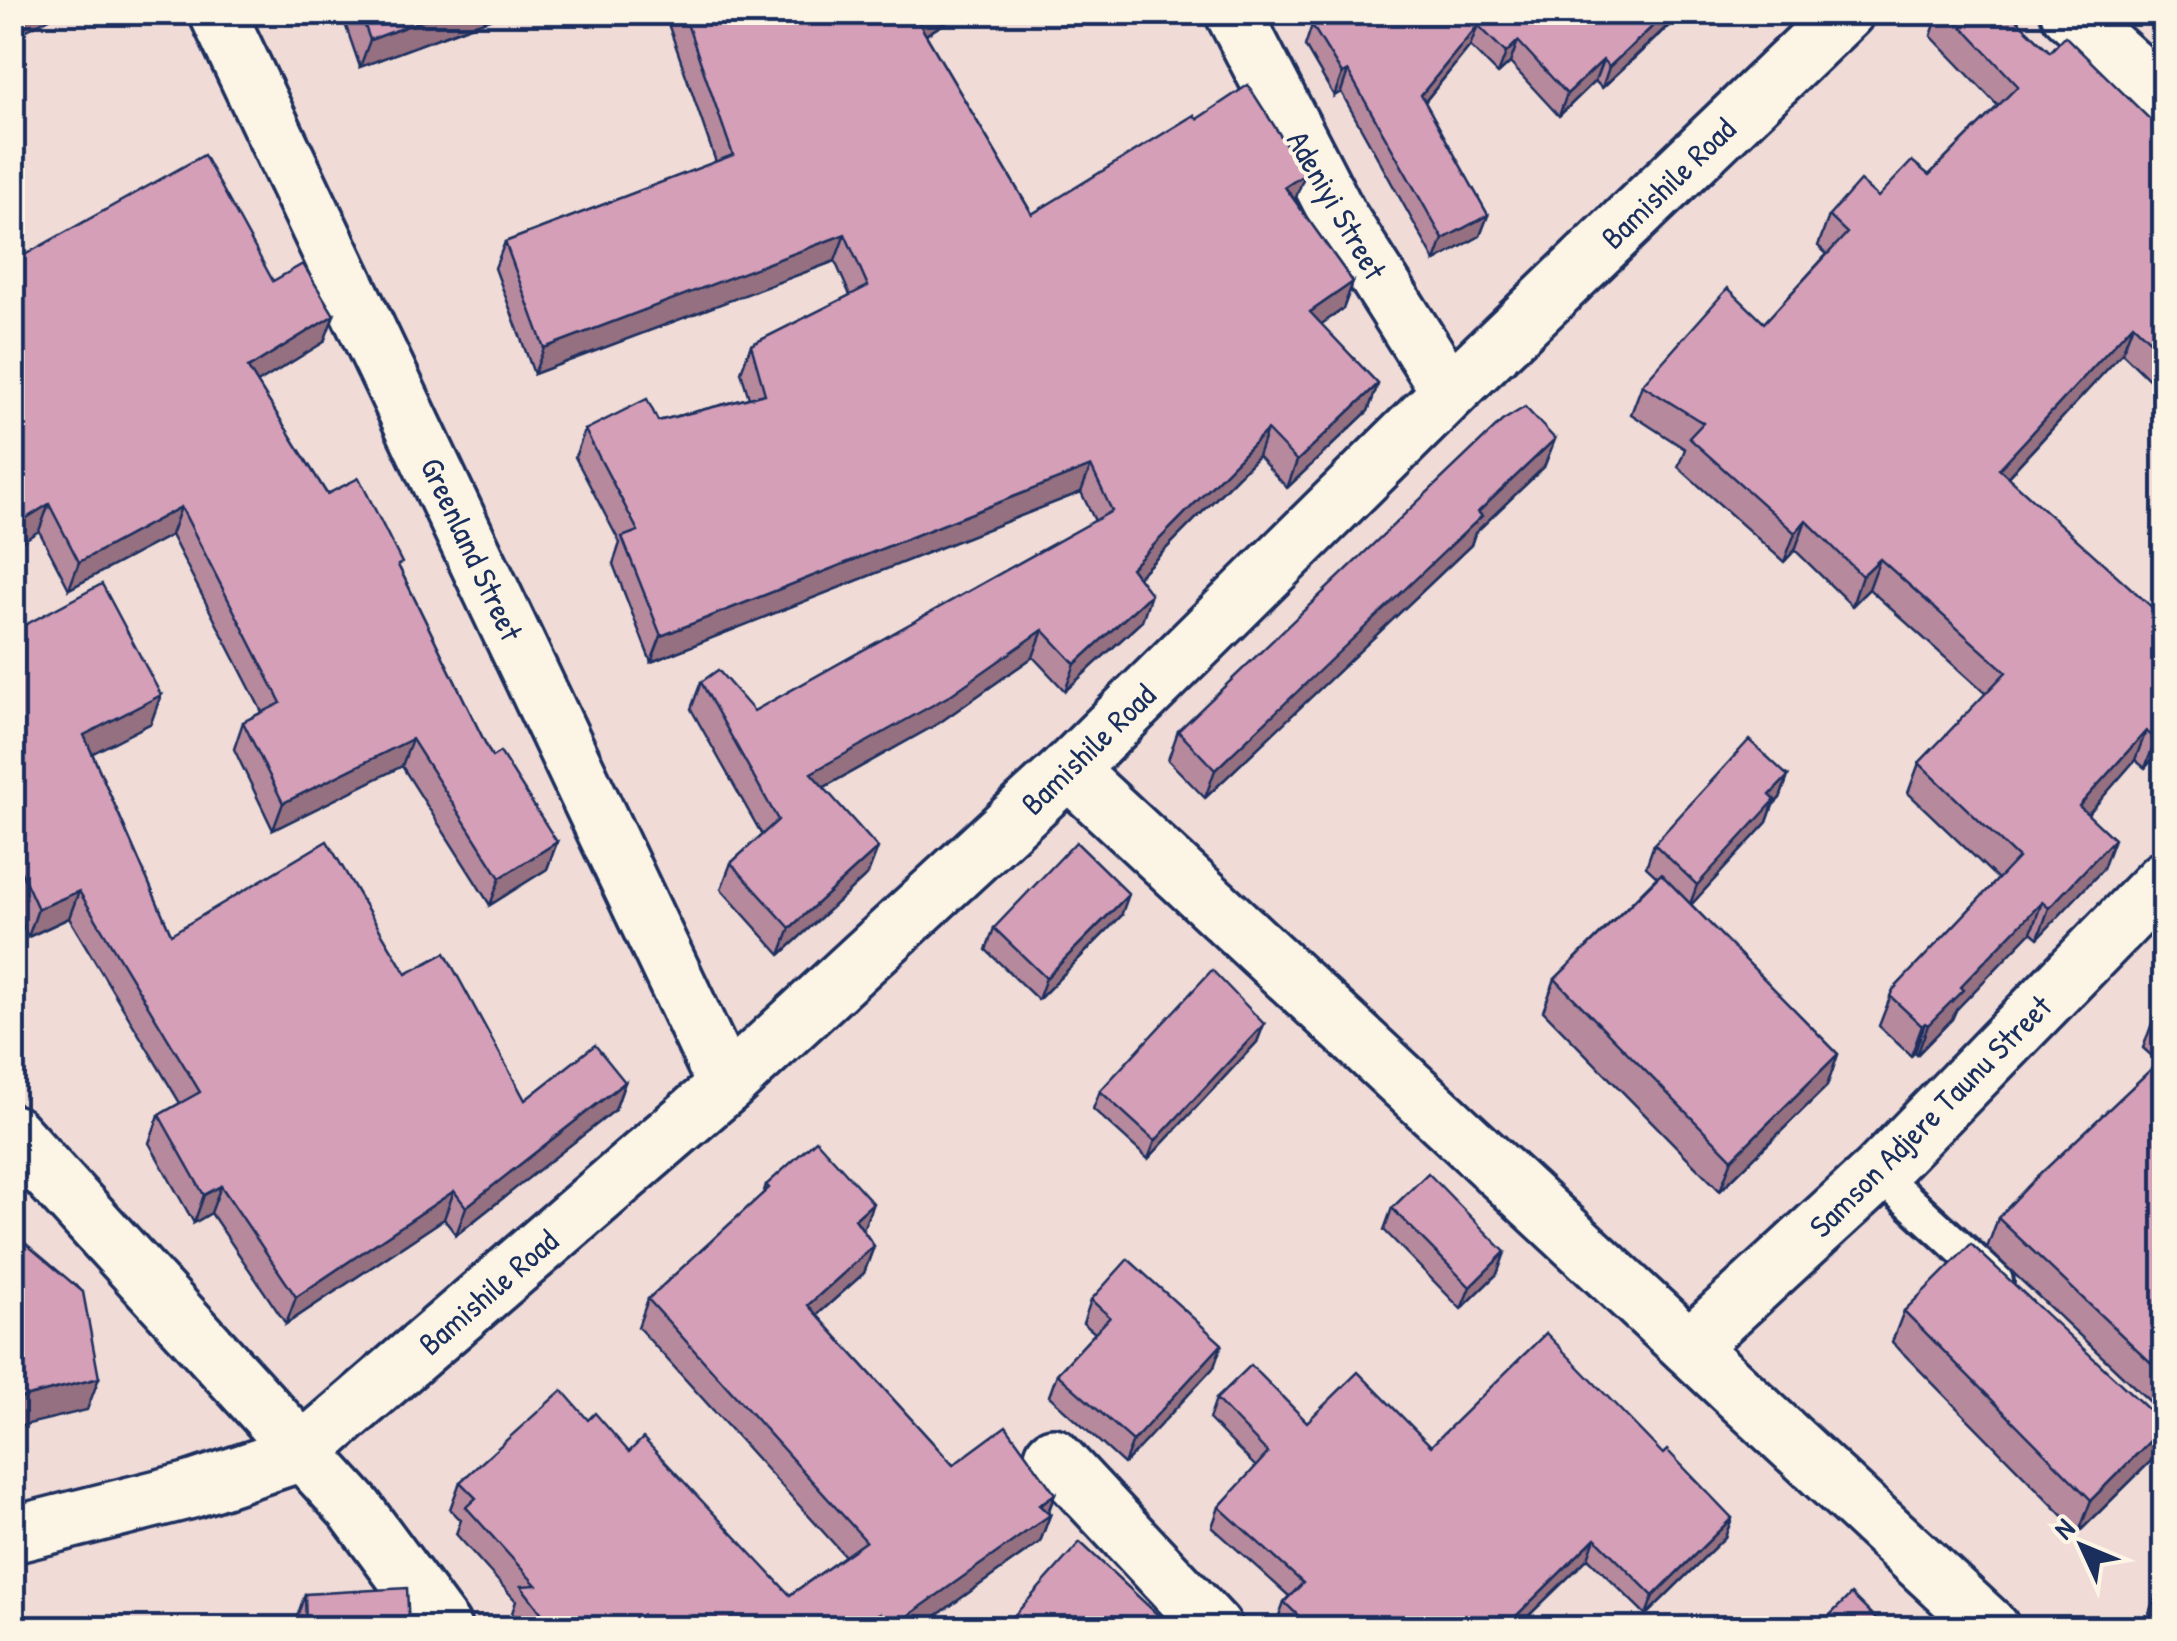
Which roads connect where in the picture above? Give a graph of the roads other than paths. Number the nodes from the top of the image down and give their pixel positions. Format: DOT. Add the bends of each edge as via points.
graph roads {
  1 [pos="217,12"];
  2 [pos="1232,12"];
  3 [pos="1846,12"];
  4 [pos="2069,12"];
  5 [pos="2164,97"];
  6 [pos="1450,392"];
  7 [pos="1068,770"];
  8 [pos="2164,879"];
  9 [pos="726,1086"];
  10 [pos="12,1134"];
  11 [pos="1878,1172"];
  12 [pos="2022,1306"];
  13 [pos="1690,1348"];
  14 [pos="301,1453"];
  15 [pos="1052,1456"];
  16 [pos="12,1535"];
  17 [pos="443,1628"];
  18 [pos="1214,1628"];
  19 [pos="1991,1628"];
  1 -- 9 [label="street, Greenland Street"];
  2 -- 6 [label="street, Adeniyi Street" via="1338,215"];
  3 -- 6 [label="street, Bamishile Road"];
  4 -- 5 [label="street"];
  6 -- 7 [label="street, Bamishile Road"];
  7 -- 9 [label="street, Bamishile Road"];
  7 -- 13 [label="street"];
  8 -- 11 [label="street, Samson Adjere Taunu Street"];
  9 -- 14 [label="street, Bamishile Road"];
  10 -- 14 [label="street"];
  11 -- 12 [label="lane"];
  11 -- 13 [label="street, Samson Adjere Taunu Street"];
  13 -- 19 [label="street"];
  14 -- 16 [label="street" via="191,1490"];
  14 -- 17 [label="street" via="355,1509"];
  15 -- 18 [label="street"];
}
